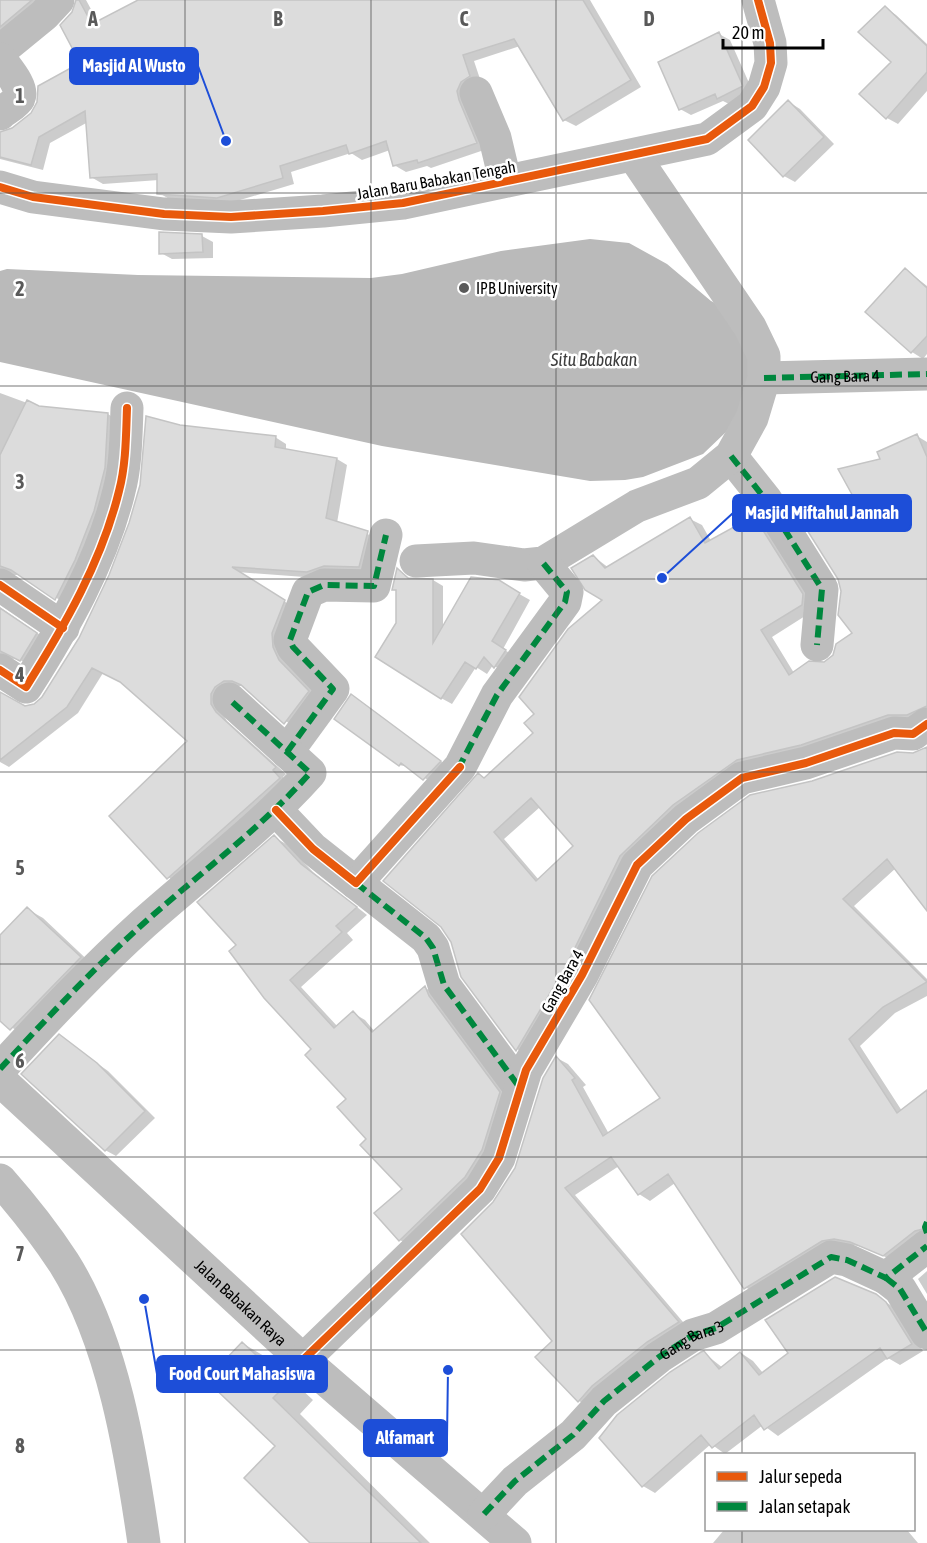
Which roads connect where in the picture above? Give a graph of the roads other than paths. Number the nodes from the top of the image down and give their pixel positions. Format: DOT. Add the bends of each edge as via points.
graph roads {
  1 [pos="58,0"];
  2 [pos="758,0"];
  3 [pos="0,51"];
  4 [pos="0,59"];
  5 [pos="476,93"];
  6 [pos="0,114"];
  7 [pos="634,156"];
  8 [pos="505,180"];
  9 [pos="0,187"];
  10 [pos="927,374"];
  11 [pos="764,378"];
  12 [pos="127,408"];
  13 [pos="731,456"];
  14 [pos="386,535"];
  15 [pos="416,561"];
  16 [pos="543,563"];
  17 [pos="0,585"];
  18 [pos="63,628"];
  19 [pos="817,645"];
  20 [pos="0,670"];
  21 [pos="229,699"];
  22 [pos="927,724"];
  23 [pos="287,752"];
  24 [pos="276,810"];
  25 [pos="356,883"];
  26 [pos="0,1069"];
  27 [pos="0,1080"];
  28 [pos="520,1088"];
  29 [pos="0,1180"];
  30 [pos="927,1222"];
  31 [pos="927,1233"];
  32 [pos="927,1246"];
  33 [pos="886,1278"];
  34 [pos="927,1333"];
  35 [pos="303,1360"];
  36 [pos="484,1514"];
  37 [pos="144,1543"];
  38 [pos="515,1543"];
  1 -- 3 [label="street"];
  2 -- 7 [label="street, Jalan Baru Babakan Tengah" via="770,43 771,63 764,87 752,106 707,139"];
  4 -- 6 [label="street" via="20,94"];
  5 -- 8 [label="street" via="495,138"];
  7 -- 8 [label="street, Jalan Baru Babakan Tengah"];
  7 -- 11 [label="street" via="750,327 764,356"];
  8 -- 9 [label="street, Jalan Baru Babakan Tengah" via="403,203 231,217 93,207"];
  10 -- 11 [label="street, Gang Bara 4"];
  11 -- 13 [label="street" via="752,418"];
  12 -- 18 [label="street" via="120,490 104,540"];
  13 -- 16 [label="street" via="698,483 637,506"];
  13 -- 19 [label="street" via="766,501 822,589"];
  14 -- 23 [label="street" via="374,586 324,585 308,592 290,640 333,689"];
  15 -- 16 [label="street" via="474,558 524,565"];
  16 -- 25 [label="street" via="567,592 565,602 496,695 460,767"];
  17 -- 18 [label="street"];
  18 -- 20 [label="street" via="26,687"];
  21 -- 23 [label="street"];
  22 -- 28 [label="street, Gang Bara 4" via="913,734 894,733 806,763 753,773 686,819 637,865 582,975 526,1070"];
  23 -- 24 [label="street" via="310,773"];
  24 -- 25 [label="street" via="313,849"];
  24 -- 26 [label="street" via="95,967"];
  25 -- 28 [label="street" via="426,938 444,985"];
  27 -- 35 [label="street, Jalan Babakan Raya"];
  28 -- 35 [label="street, Gang Bara 4" via="499,1158 480,1189"];
  29 -- 37 [label="street" via="65,1265 89,1314 111,1378 132,1460"];
  30 -- 31 [label="street"];
  32 -- 33 [label="street"];
  33 -- 34 [label="street" via="900,1289"];
  33 -- 36 [label="street, Gang Bara 3" via="831,1257 716,1328 685,1339 604,1401 573,1435 515,1481"];
  35 -- 36 [label="street, Jalan Babakan Raya"];
  36 -- 38 [label="street, Jalan Babakan Raya"];
}
